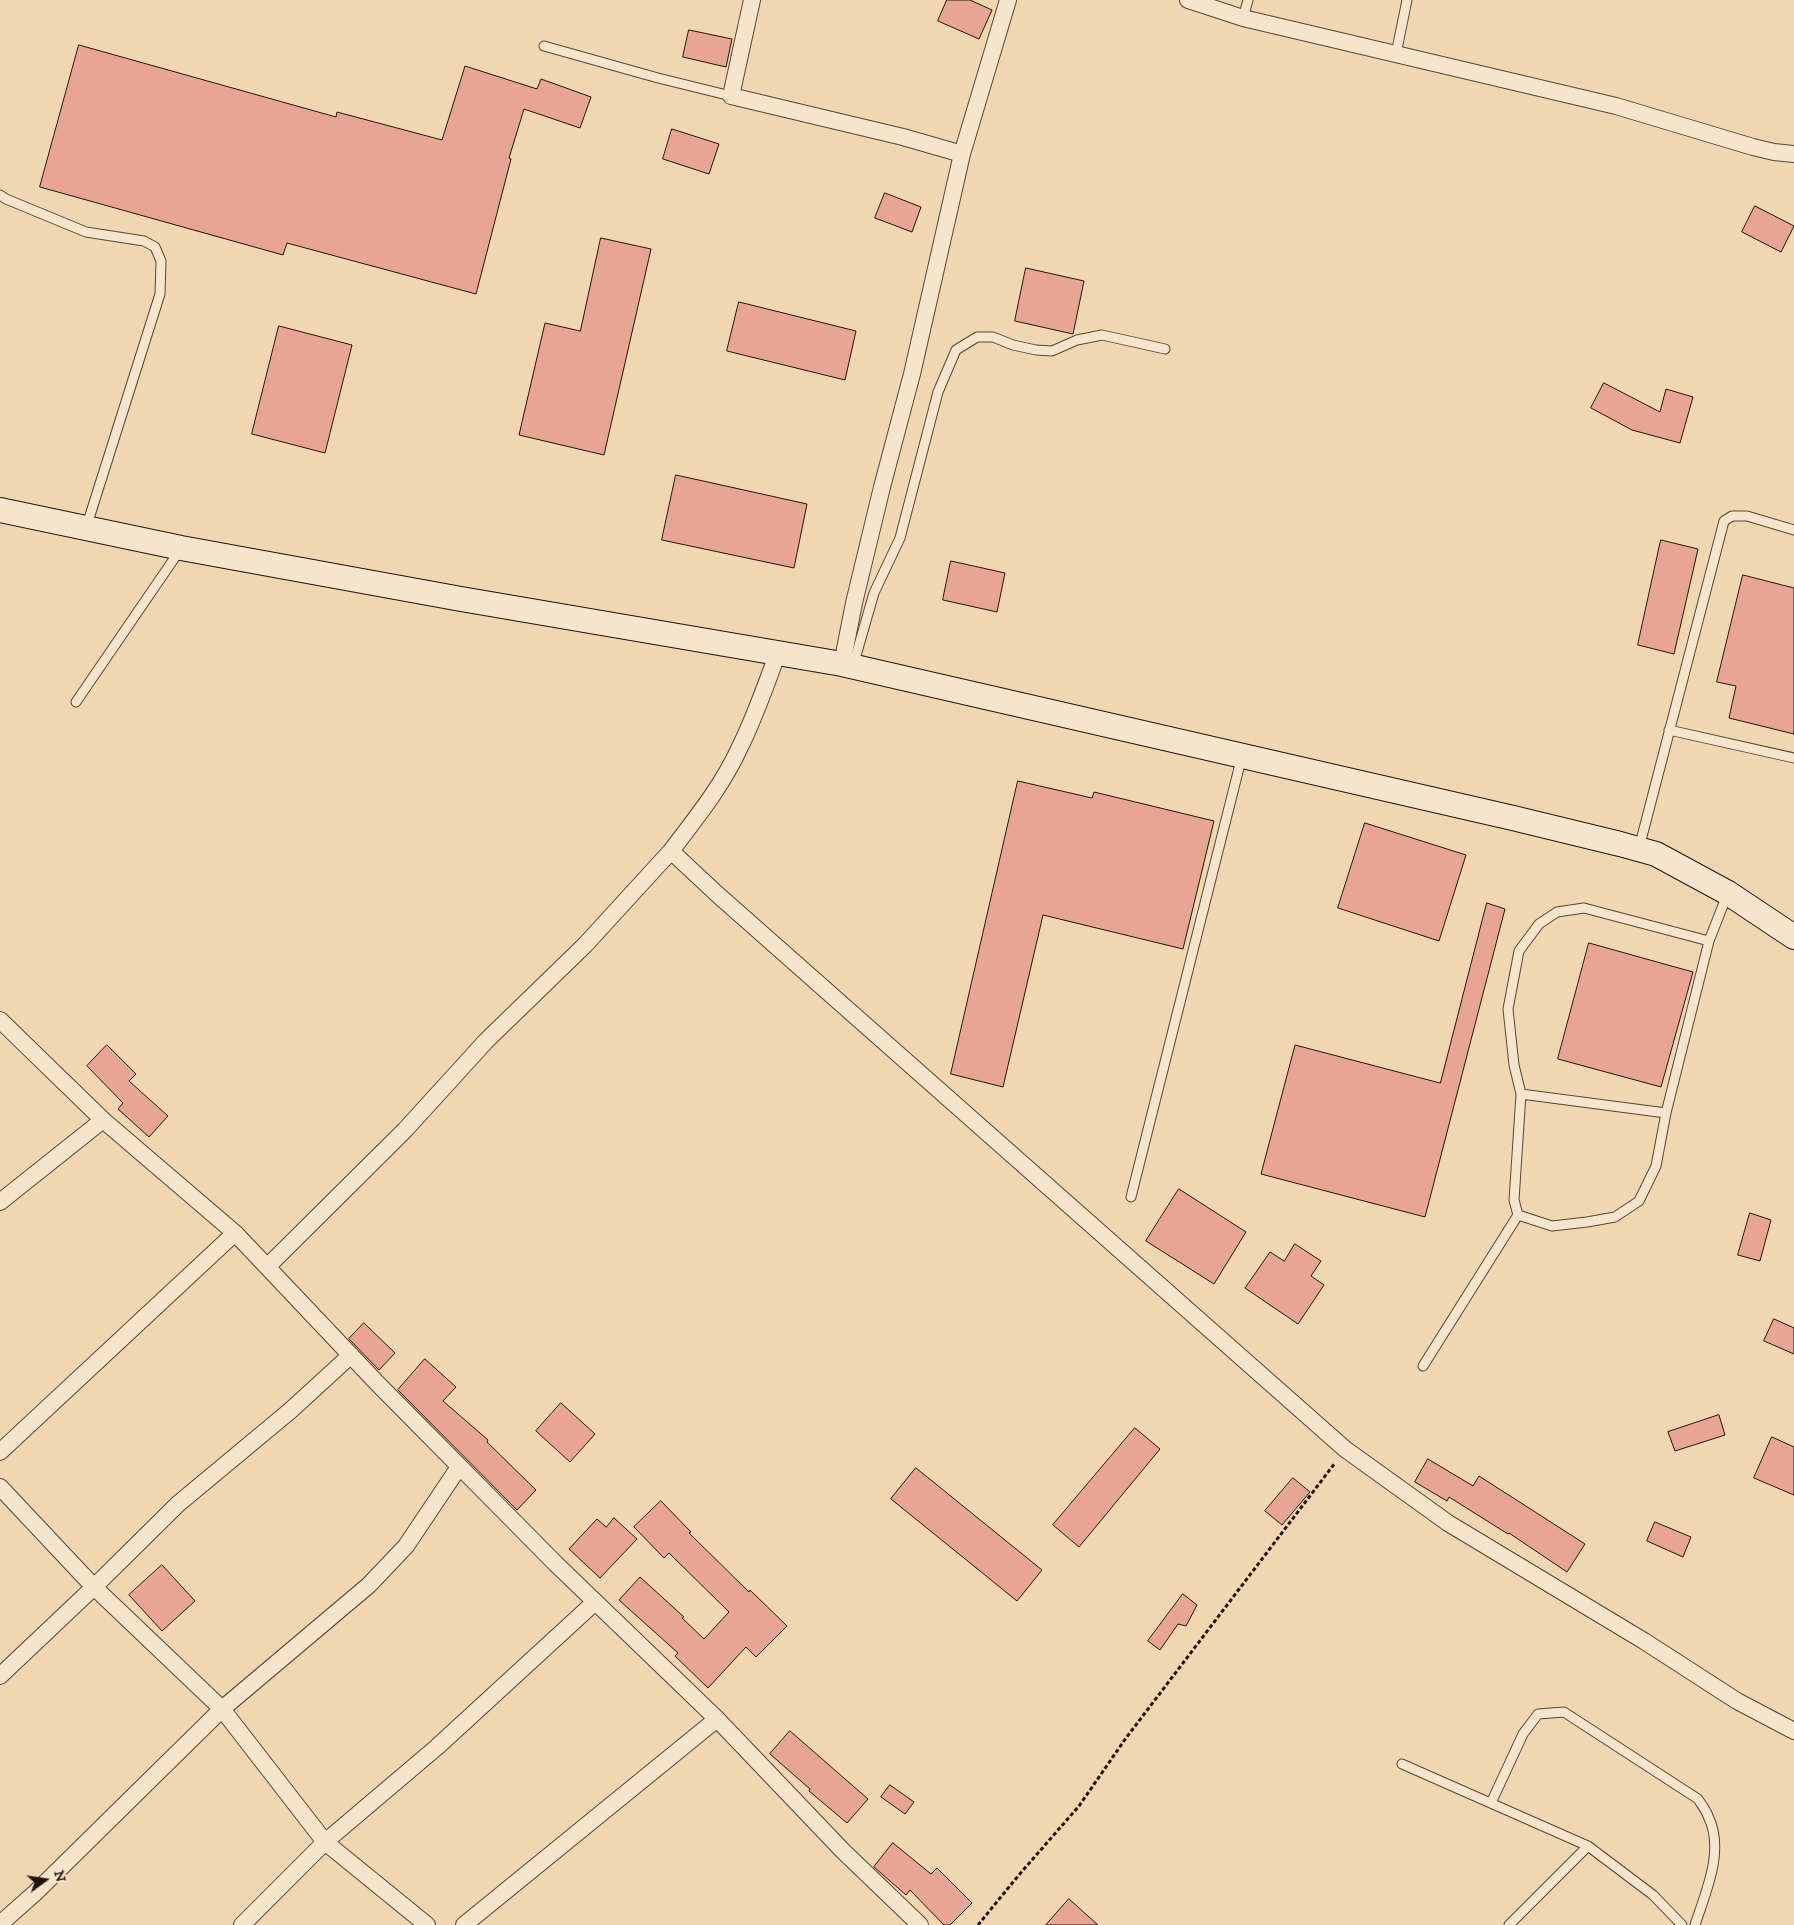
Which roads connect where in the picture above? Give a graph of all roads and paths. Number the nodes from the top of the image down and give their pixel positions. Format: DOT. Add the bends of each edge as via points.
graph roads {
  1 [pos="752,0"];
  2 [pos="1008,0"];
  3 [pos="1188,0"];
  4 [pos="1248,0"];
  5 [pos="1407,0"];
  6 [pos="1243,18"];
  7 [pos="544,46"];
  8 [pos="1396,54"];
  9 [pos="731,96"];
  10 [pos="962,154"];
  11 [pos="1794,154"];
  12 [pos="0,195"];
  13 [pos="1164,349"];
  14 [pos="0,510"];
  15 [pos="86,528"];
  16 [pos="1794,530"];
  17 [pos="181,548"];
  18 [pos="778,652"];
  19 [pos="847,666"];
  20 [pos="76,702"];
  21 [pos="1669,730"];
  22 [pos="1242,756"];
  23 [pos="1794,758"];
  24 [pos="1638,849"];
  25 [pos="671,851"];
  26 [pos="1728,893"];
  27 [pos="1794,937"];
  28 [pos="1709,941"];
  29 [pos="0,1020"];
  30 [pos="1521,1094"];
  31 [pos="1666,1113"];
  32 [pos="103,1120"];
  33 [pos="1131,1197"];
  34 [pos="0,1202"];
  35 [pos="1518,1215"];
  36 [pos="235,1233"];
  37 [pos="267,1267"];
  38 [pos="351,1355"];
  39 [pos="1423,1366"];
  40 [pos="1346,1449"];
  41 [pos="0,1452"];
  42 [pos="459,1466"];
  43 [pos="0,1487"];
  44 [pos="94,1588"];
  45 [pos="595,1602"];
  46 [pos="0,1676"];
  47 [pos="222,1709"];
  48 [pos="717,1719"];
  49 [pos="1794,1731"];
  50 [pos="1402,1764"];
  51 [pos="1491,1803"];
  52 [pos="325,1842"];
  53 [pos="1588,1846"];
  54 [pos="0,1924"];
  55 [pos="242,1925"];
  56 [pos="427,1925"];
  57 [pos="464,1925"];
  58 [pos="920,1925"];
  59 [pos="978,1925"];
  60 [pos="1509,1925"];
  61 [pos="1682,1925"];
  62 [pos="1695,1925"];
  1 -- 9 [label="street"];
  2 -- 10 [label="street"];
  3 -- 6 [label="street"];
  4 -- 6 [label="lane"];
  5 -- 8 [label="lane"];
  6 -- 8 [label="street"];
  7 -- 9 [label="lane"];
  8 -- 11 [label="street" via="1616,106 1774,152"];
  9 -- 10 [label="street"];
  10 -- 19 [label="street" via="912,374 854,603"];
  12 -- 15 [label="lane" via="86,232 144,241 155,247 161,261 160,294"];
  13 -- 19 [label="lane" via="1102,335 1076,340 1052,351 1014,345 993,337 977,337 956,350 938,392 900,538 874,593"];
  14 -- 15 [label="street"];
  15 -- 17 [label="street"];
  16 -- 21 [label="lane" via="1747,516 1732,516 1724,522"];
  17 -- 18 [label="street"];
  17 -- 20 [label="lane"];
  18 -- 19 [label="street"];
  18 -- 25 [label="street" via="739,750 714,793"];
  19 -- 22 [label="street"];
  21 -- 23 [label="lane"];
  21 -- 24 [label="lane"];
  22 -- 24 [label="street"];
  22 -- 33 [label="lane"];
  24 -- 26 [label="street" via="1656,854"];
  25 -- 37 [label="street" via="585,945 486,1041 405,1130"];
  25 -- 40 [label="street"];
  26 -- 27 [label="street"];
  26 -- 28 [label="lane"];
  28 -- 30 [label="lane" via="1584,908 1557,912 1539,924 1519,951 1508,1009 1514,1065"];
  28 -- 31 [label="lane"];
  29 -- 32 [label="street"];
  30 -- 31 [label="lane"];
  30 -- 35 [label="lane" via="1514,1200"];
  31 -- 35 [label="lane" via="1656,1166 1639,1201 1615,1217 1587,1222 1552,1226"];
  32 -- 34 [label="street"];
  32 -- 36 [label="street"];
  35 -- 39 [label="lane"];
  36 -- 37 [label="street"];
  36 -- 41 [label="street"];
  37 -- 38 [label="street"];
  38 -- 42 [label="street"];
  38 -- 44 [label="street" via="291,1410 178,1504"];
  40 -- 49 [label="street" via="1448,1523 1736,1701"];
  40 -- 59 [label="path" via="1126,1738 1079,1806"];
  42 -- 45 [label="street"];
  42 -- 47 [label="street" via="406,1546 369,1585"];
  43 -- 44 [label="street"];
  44 -- 46 [label="street"];
  44 -- 47 [label="street"];
  45 -- 48 [label="street"];
  45 -- 52 [label="street" via="437,1747"];
  47 -- 52 [label="street"];
  47 -- 54 [label="street"];
  48 -- 57 [label="street"];
  48 -- 58 [label="street"];
  50 -- 51 [label="lane"];
  51 -- 53 [label="lane"];
  51 -- 62 [label="lane" via="1523,1734 1538,1714 1564,1712 1698,1799 1709,1816 1714,1836 1713,1868"];
  52 -- 55 [label="street"];
  52 -- 56 [label="street"];
  53 -- 60 [label="lane"];
  53 -- 61 [label="lane" via="1653,1895"];
}
